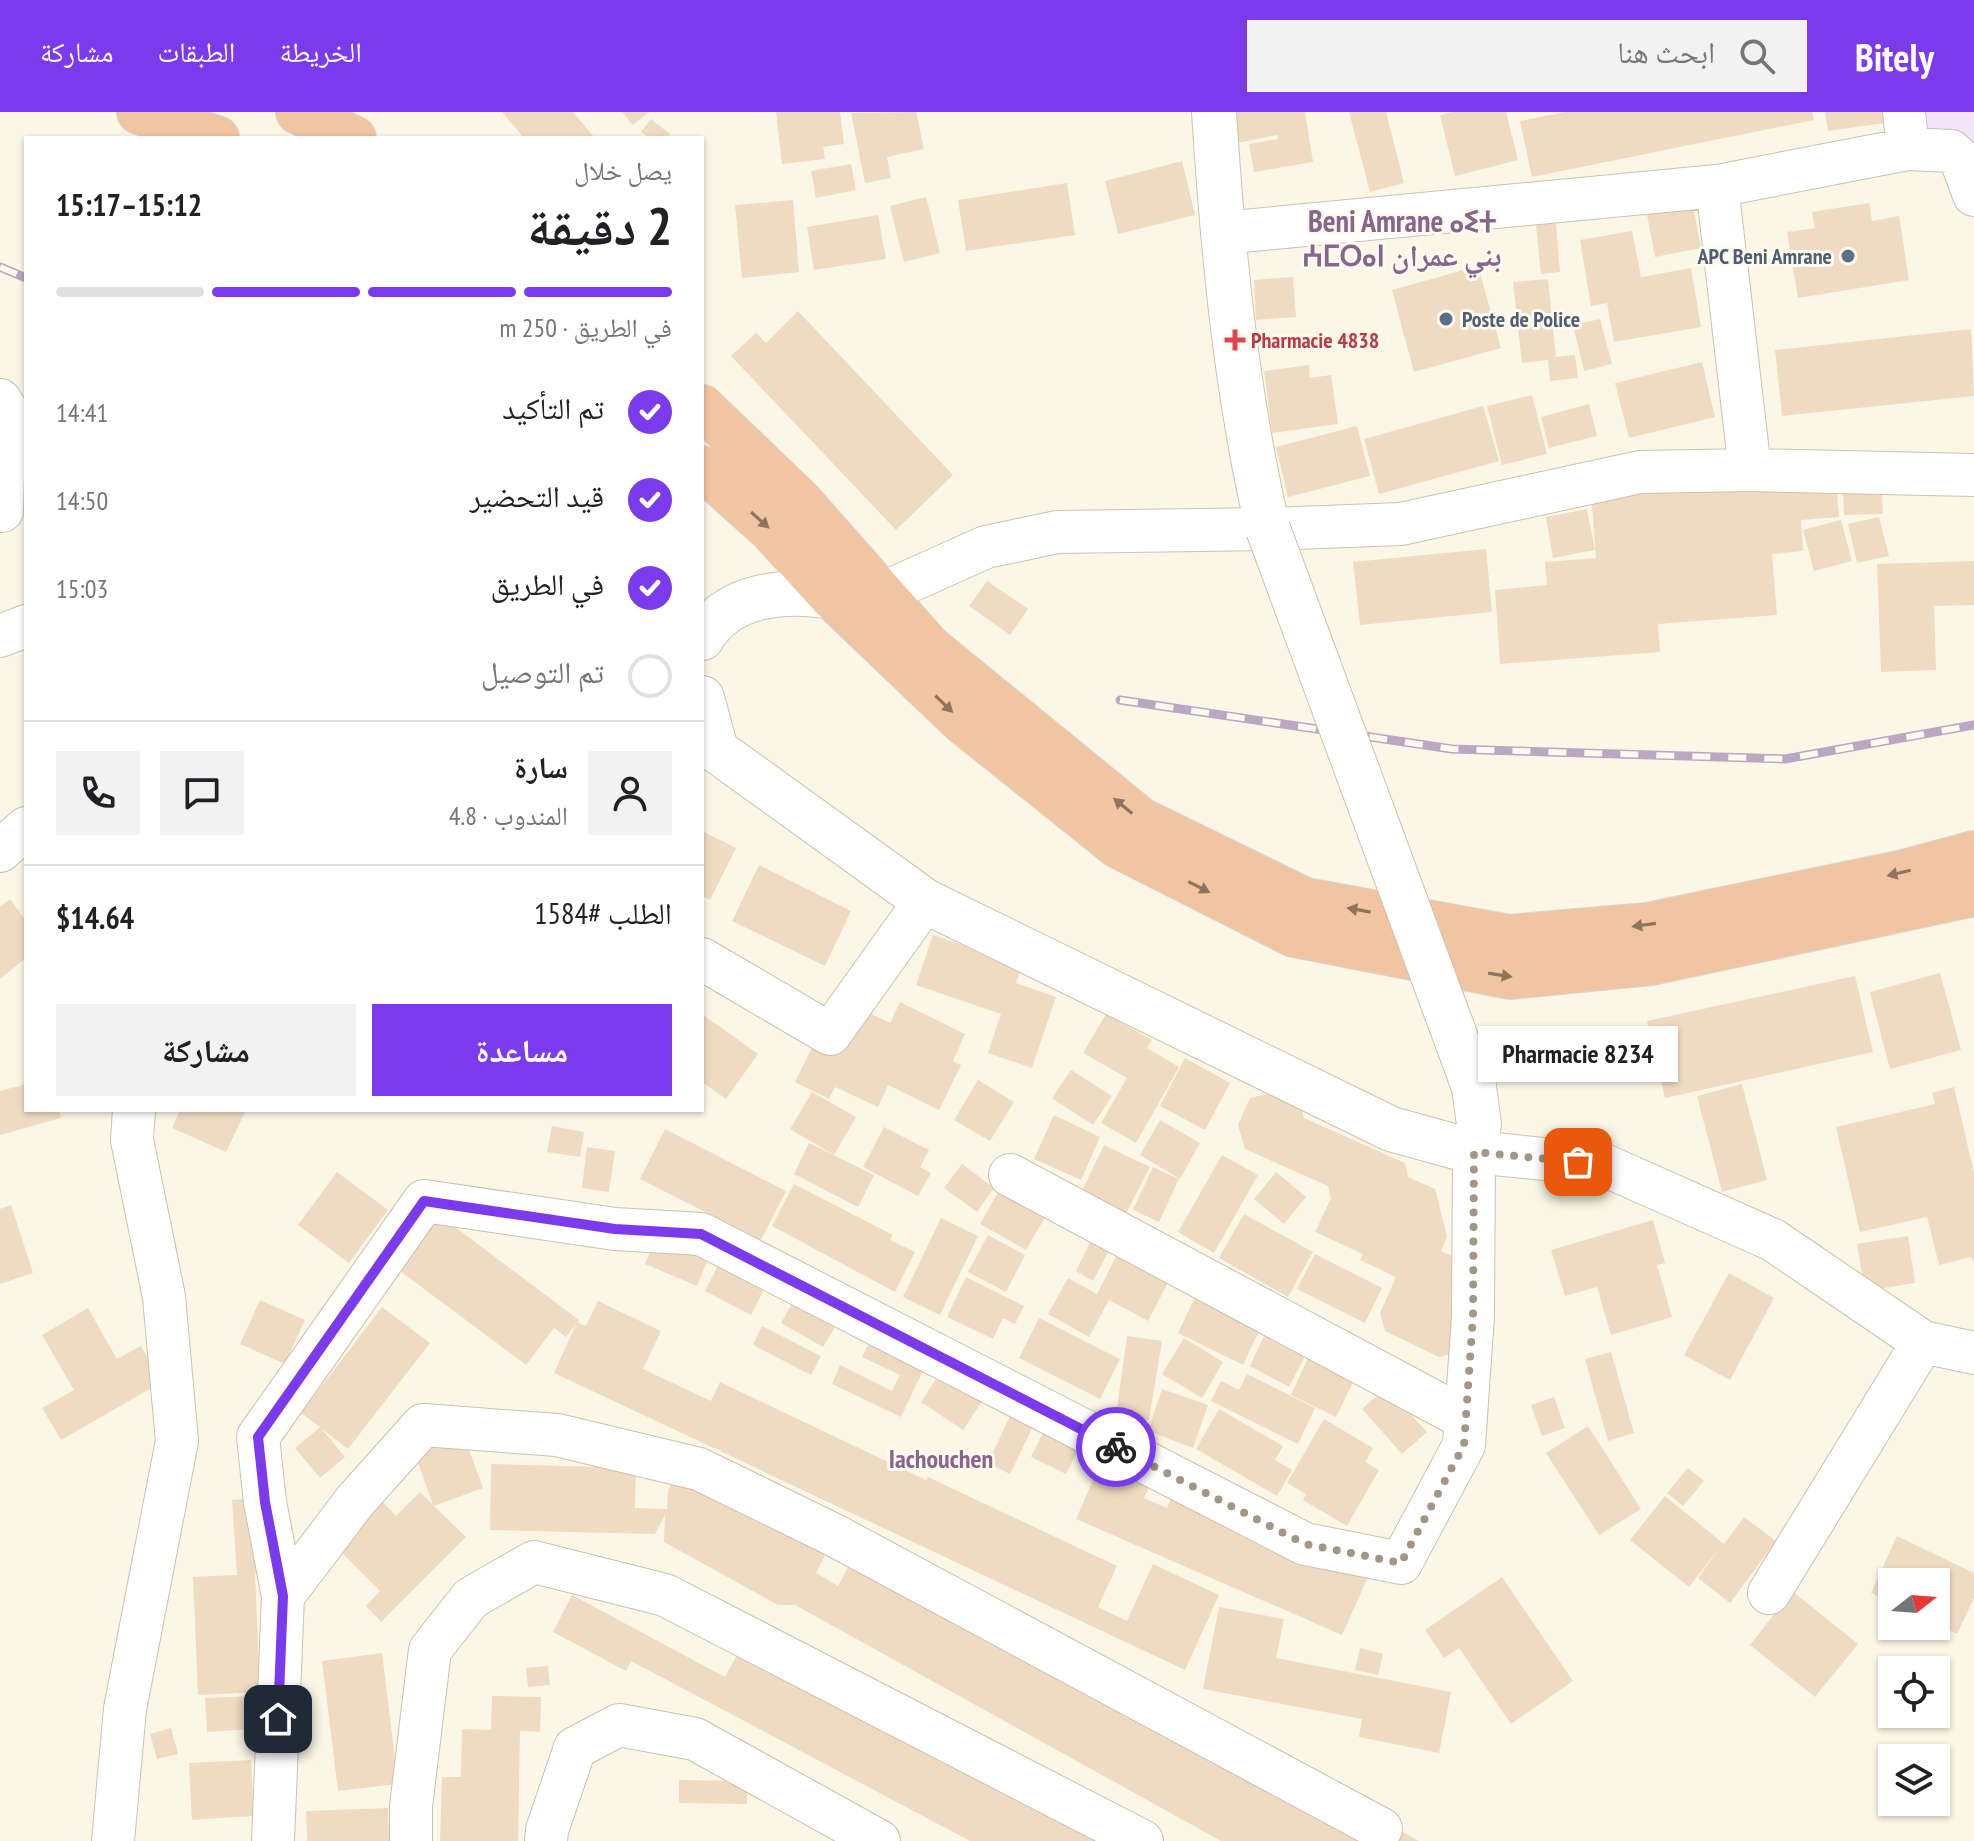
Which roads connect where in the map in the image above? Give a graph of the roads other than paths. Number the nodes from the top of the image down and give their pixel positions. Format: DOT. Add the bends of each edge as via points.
graph roads {
  1 [pos="139,112"];
  2 [pos="298,112"];
  3 [pos="1214,112"];
  4 [pos="351,127"];
  5 [pos="1906,131"];
  6 [pos="211,136"];
  7 [pos="1717,186"];
  8 [pos="1974,195"];
  9 [pos="1222,233"];
  10 [pos="0,400"];
  11 [pos="704,409"];
  12 [pos="704,470"];
  13 [pos="1750,470"];
  14 [pos="1974,475"];
  15 [pos="9,517"];
  16 [pos="1268,529"];
  17 [pos="881,594"];
  18 [pos="832,597"];
  19 [pos="24,627"];
  20 [pos="704,635"];
  21 [pos="0,636"];
  22 [pos="704,711"];
  23 [pos="709,745"];
  24 [pos="24,830"];
  25 [pos="0,851"];
  26 [pos="1974,853"];
  27 [pos="1974,894"];
  28 [pos="925,901"];
  29 [pos="704,960"];
  30 [pos="134,1112"];
  31 [pos="1474,1152"];
  32 [pos="1010,1175"];
  33 [pos="1923,1342"];
  34 [pos="1974,1353"];
  35 [pos="1466,1419"];
  36 [pos="1769,1593"];
  37 [pos="283,1596"];
  38 [pos="1381,1829"];
  39 [pos="113,1841"];
  40 [pos="273,1841"];
  41 [pos="411,1841"];
  42 [pos="546,1841"];
  43 [pos="879,1841"];
  44 [pos="1142,1841"];
  1 -- 6 [label="highway"];
  2 -- 4 [label="highway"];
  3 -- 9 [label="main road"];
  5 -- 7 [label="street"];
  5 -- 8 [label="street" via="1961,160"];
  7 -- 9 [label="street"];
  7 -- 13 [label="street"];
  9 -- 16 [label="main road" via="1246,421"];
  10 -- 15 [label="street" via="5,408"];
  11 -- 17 [label="highway" via="800,501"];
  12 -- 18 [label="highway, one-way" via="771,530"];
  13 -- 14 [label="street"];
  13 -- 16 [label="street" via="1640,472 1401,524"];
  16 -- 17 [label="street" via="1093,530 1021,538 964,556"];
  16 -- 31 [label="main road, bridge" via="1474,1087 1479,1124"];
  26 -- 17 [label="highway, one-way" via="1647,925 1509,937 1305,900 1141,820 929,647"];
  18 -- 20 [label="main road" via="774,593 746,601 711,624"];
  18 -- 27 [label="highway, one-way" via="963,722 1118,846 1294,935 1510,977 1651,963"];
  19 -- 21 [label="street"];
  22 -- 23 [label="main road"];
  23 -- 28 [label="main road"];
  24 -- 25 [label="street"];
  28 -- 29 [label="street" via="830,1034"];
  28 -- 31 [label="main road" via="1391,1129"];
  30 -- 39 [label="street" via="132,1140 164,1297 177,1441 125,1709"];
  31 -- 33 [label="street" via="1604,1165 1773,1240"];
  31 -- 35 [label="street"];
  32 -- 35 [label="street"];
  33 -- 34 [label="street"];
  33 -- 36 [label="street"];
  35 -- 37 [label="street" via="1464,1445 1401,1563 1305,1544 701,1234 615,1229 424,1201 258,1437"];
  37 -- 38 [label="street" via="355,1501 423,1425 557,1435 699,1469 834,1535"];
  37 -- 40 [label="street"];
  41 -- 44 [label="street" via="430,1650 471,1598 534,1562 665,1595"];
  42 -- 43 [label="street" via="575,1748 619,1725 695,1739"];
}
